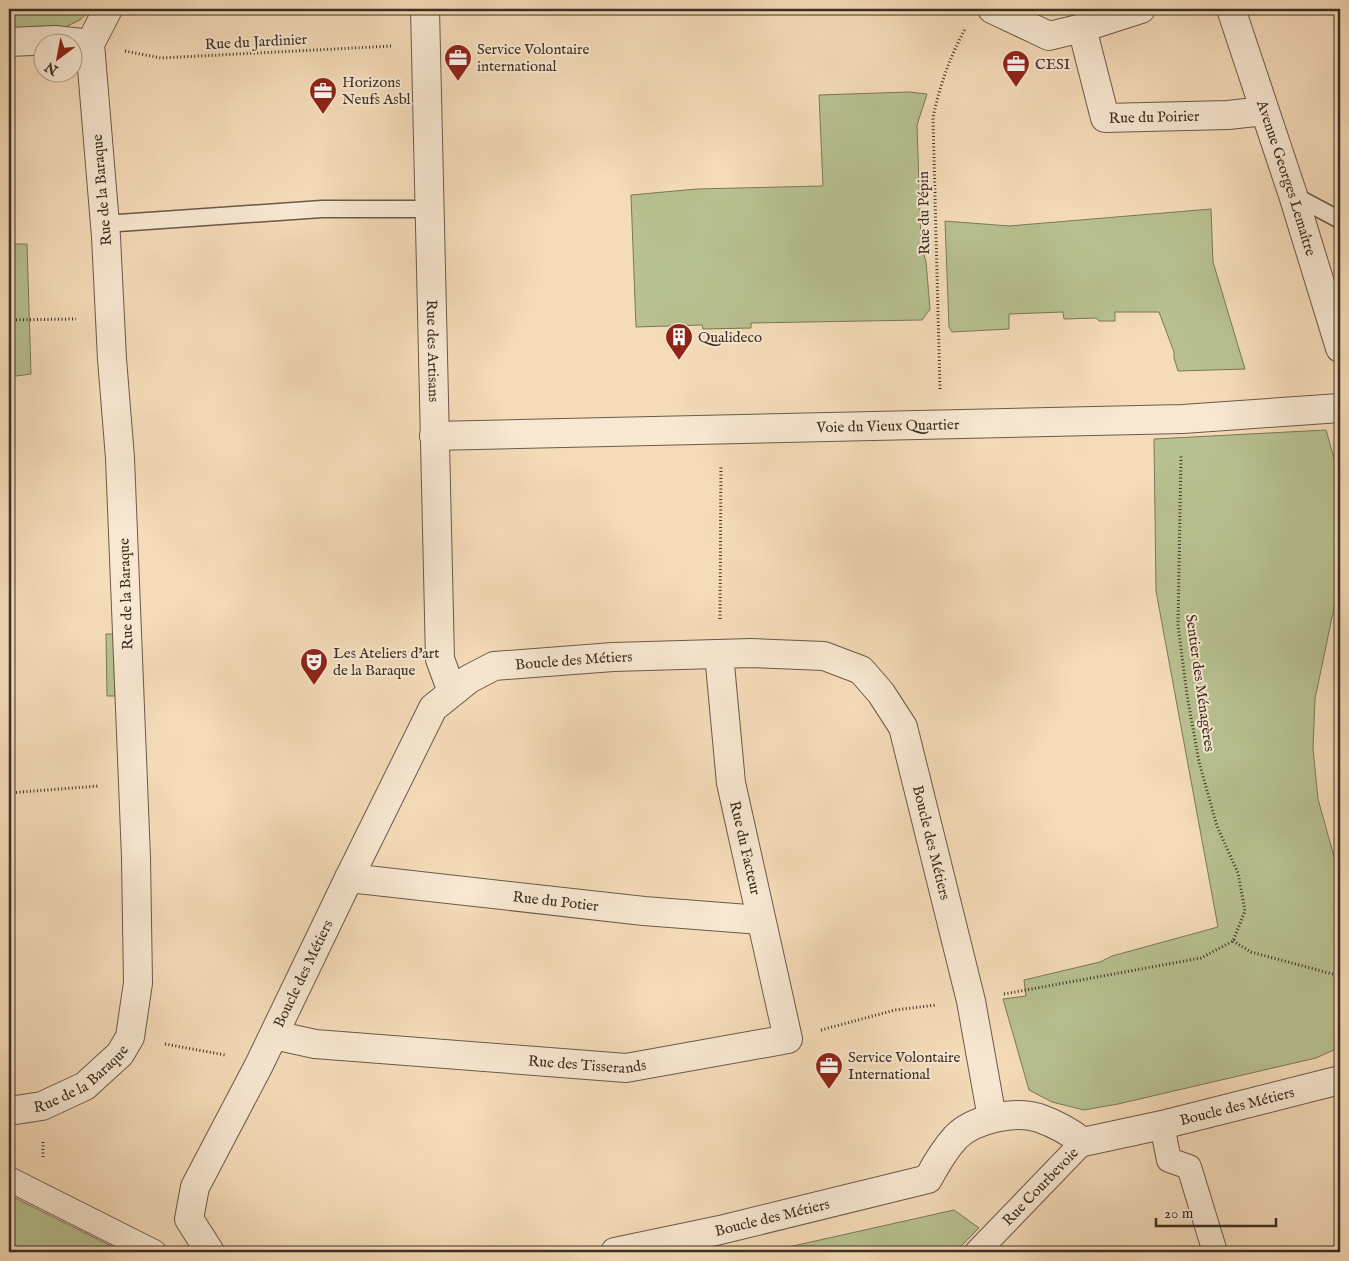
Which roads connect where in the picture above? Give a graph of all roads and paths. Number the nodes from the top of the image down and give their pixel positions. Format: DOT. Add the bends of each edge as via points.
graph roads {
  1 [pos="108,9"];
  2 [pos="425,9"];
  3 [pos="992,9"];
  4 [pos="1141,9"];
  5 [pos="1231,9"];
  6 [pos="967,26"];
  7 [pos="1082,28"];
  8 [pos="9,42"];
  9 [pos="90,44"];
  10 [pos="425,44"];
  11 [pos="1264,110"];
  12 [pos="1293,196"];
  13 [pos="430,209"];
  14 [pos="1340,220"];
  15 [pos="104,224"];
  16 [pos="110,319"];
  17 [pos="9,320"];
  18 [pos="1340,348"];
  19 [pos="1340,408"];
  20 [pos="1183,419"];
  21 [pos="941,425"];
  22 [pos="722,429"];
  23 [pos="434,436"];
  24 [pos="719,654"];
  25 [pos="452,692"];
  26 [pos="133,784"];
  27 [pos="9,793"];
  28 [pos="349,878"];
  29 [pos="761,920"];
  30 [pos="1233,941"];
  31 [pos="1340,976"];
  32 [pos="971,1000"];
  33 [pos="896,1010"];
  34 [pos="274,1036"];
  35 [pos="130,1037"];
  36 [pos="788,1039"];
  37 [pos="259,1065"];
  38 [pos="1340,1080"];
  39 [pos="42,1106"];
  40 [pos="9,1111"];
  41 [pos="992,1118"];
  42 [pos="1162,1125"];
  43 [pos="1083,1142"];
  44 [pos="9,1179"];
  45 [pos="44,1196"];
  46 [pos="144,1250"];
  47 [pos="207,1252"];
  48 [pos="615,1252"];
  49 [pos="977,1252"];
  50 [pos="1215,1252"];
  1 -- 9 [label="street"];
  2 -- 10 [label="street, Rue des Artisans"];
  3 -- 7 [label="street" via="1049,36"];
  4 -- 7 [label="street"];
  5 -- 11 [label="street, Avenue Georges Lemaître"];
  6 -- 21 [label="path, Rue du Pépin" via="941,86 933,118"];
  7 -- 11 [label="street, Rue du Poirier" via="1105,118 1228,115"];
  8 -- 9 [label="street" via="55,40"];
  9 -- 10 [label="path, Rue du Jardinier" via="161,58"];
  9 -- 15 [label="street, Rue de la Baraque"];
  10 -- 13 [label="street, Rue des Artisans"];
  11 -- 12 [label="street, Avenue Georges Lemaître"];
  12 -- 14 [label="lane"];
  12 -- 18 [label="street, Avenue Georges Lemaître"];
  13 -- 15 [label="lane" via="322,208"];
  13 -- 23 [label="street, Rue des Artisans"];
  15 -- 16 [label="street, Rue de la Baraque"];
  16 -- 17 [label="path"];
  16 -- 26 [label="street, Rue de la Baraque" via="120,458"];
  19 -- 20 [label="street, Voie du Vieux Quartier"];
  20 -- 21 [label="street, Voie du Vieux Quartier"];
  20 -- 30 [label="path, Sentier des Ménagères" via="1178,625 1199,762 1217,826 1238,873 1245,911"];
  21 -- 22 [label="street, Voie du Vieux Quartier"];
  22 -- 23 [label="street, Voie du Vieux Quartier"];
  22 -- 24 [label="path"];
  23 -- 25 [label="street, Rue des Artisans" via="440,659"];
  24 -- 25 [label="street, Boucle des Métiers" via="613,657 494,666"];
  24 -- 29 [label="street, Rue du Facteur" via="731,783"];
  24 -- 32 [label="street, Boucle des Métiers" via="824,656 861,670 881,693 903,727"];
  25 -- 28 [label="street, Boucle des Métiers" via="433,708"];
  26 -- 27 [label="path"];
  26 -- 35 [label="street, Rue de la Baraque" via="138,983"];
  28 -- 29 [label="street, Rue du Potier" via="644,911"];
  28 -- 34 [label="street, Boucle des Métiers"];
  29 -- 36 [label="street, Rue du Facteur"];
  30 -- 31 [label="path" via="1251,952"];
  30 -- 32 [label="path" via="1201,958"];
  32 -- 41 [label="street, Boucle des Métiers"];
  33 -- 36 [label="path"];
  34 -- 36 [label="street, Rue des Tisserands" via="314,1044 626,1068"];
  34 -- 37 [label="street, Boucle des Métiers"];
  35 -- 37 [label="path" via="240,1058"];
  35 -- 39 [label="street, Rue de la Baraque" via="120,1054 85,1086"];
  37 -- 47 [label="street, Boucle des Métiers" via="195,1187 189,1219"];
  38 -- 42 [label="street, Boucle des Métiers"];
  39 -- 40 [label="street, Rue de la Baraque"];
  39 -- 45 [label="path"];
  41 -- 43 [label="street, Boucle des Métiers" via="1037,1117 1067,1130"];
  41 -- 48 [label="street, Boucle des Métiers" via="957,1136 928,1179"];
  42 -- 43 [label="street, Boucle des Métiers"];
  42 -- 50 [label="street" via="1169,1160 1189,1168"];
  43 -- 49 [label="street, Rue Courbevoie"];
  44 -- 45 [label="street"];
  45 -- 46 [label="street"];
}
